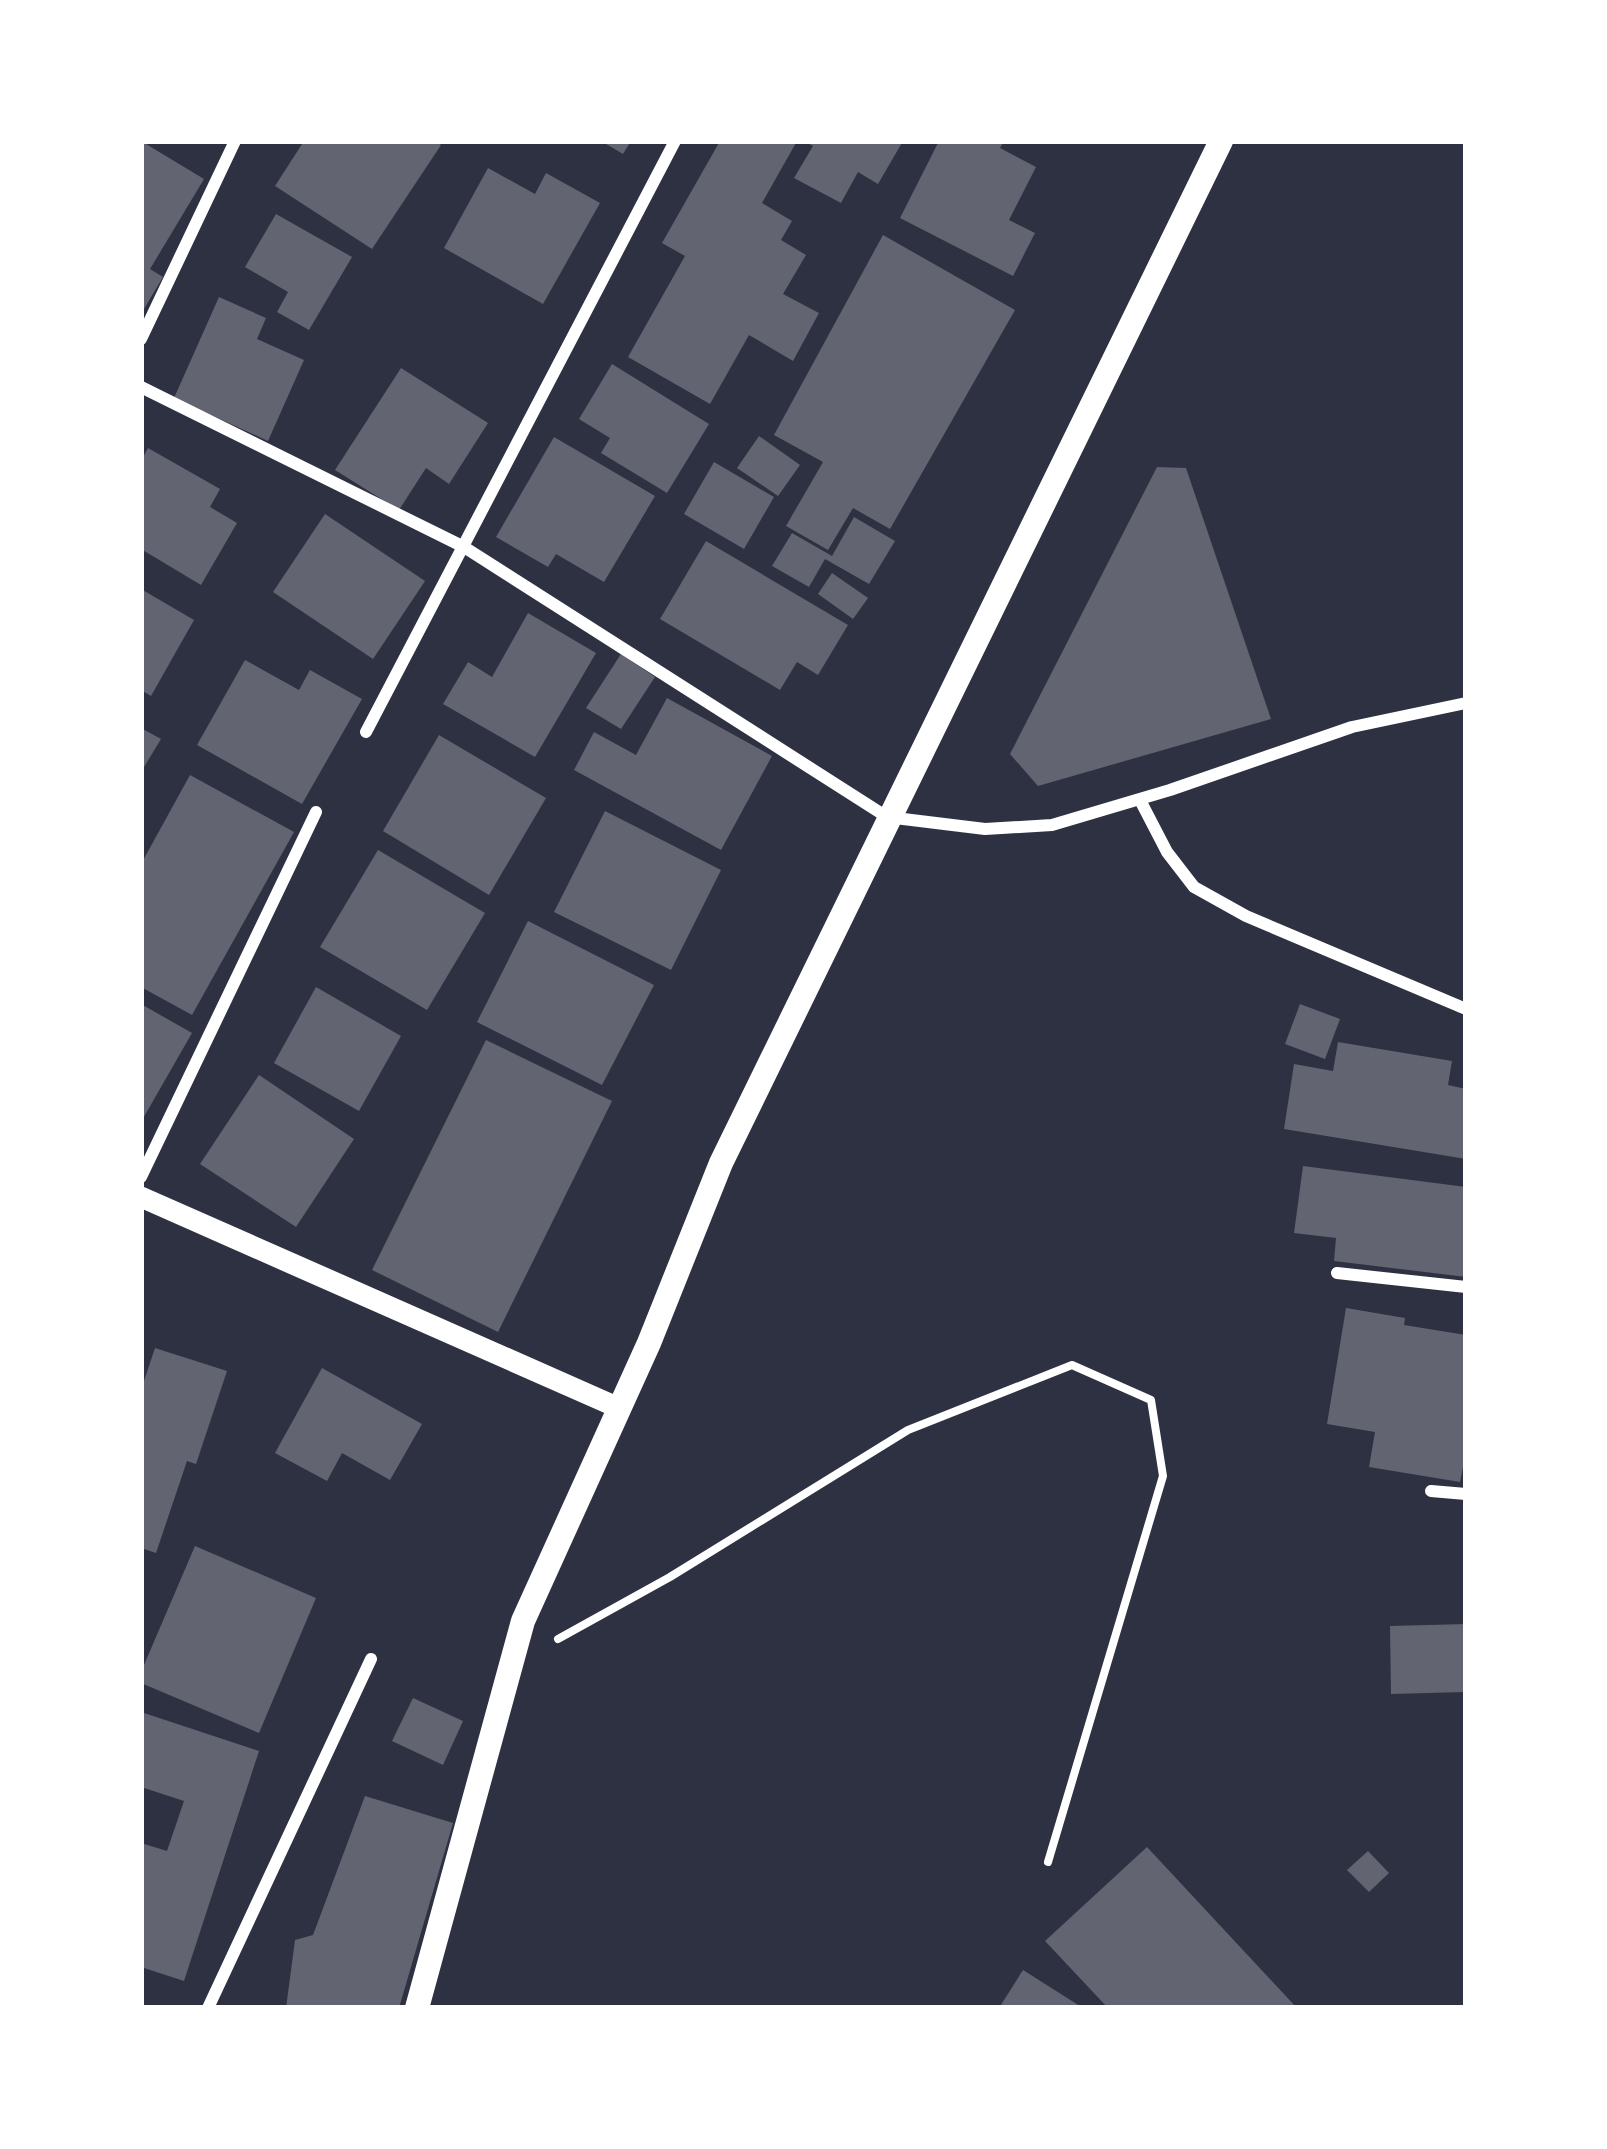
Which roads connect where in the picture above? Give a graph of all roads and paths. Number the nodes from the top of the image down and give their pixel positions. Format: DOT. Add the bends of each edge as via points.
graph roads {
  1 [pos="235,141"];
  2 [pos="675,141"];
  3 [pos="1221,141"];
  4 [pos="141,339"];
  5 [pos="141,387"];
  6 [pos="464,547"];
  7 [pos="1466,703"];
  8 [pos="366,732"];
  9 [pos="1140,800"];
  10 [pos="316,812"];
  11 [pos="887,817"];
  12 [pos="1466,1009"];
  13 [pos="141,1178"];
  14 [pos="141,1196"];
  15 [pos="1336,1273"];
  16 [pos="1466,1287"];
  17 [pos="619,1408"];
  18 [pos="1431,1490"];
  19 [pos="1466,1494"];
  20 [pos="371,1659"];
  21 [pos="510,1666"];
  22 [pos="1048,1862"];
  23 [pos="208,2008"];
  24 [pos="417,2008"];
  1 -- 4 [label="street"];
  2 -- 6 [label="street"];
  3 -- 11 [label="main road"];
  5 -- 6 [label="street"];
  6 -- 8 [label="street"];
  6 -- 11 [label="street"];
  7 -- 9 [label="street" via="1352,727"];
  9 -- 11 [label="street" via="1052,825 985,829"];
  9 -- 12 [label="street" via="1194,886"];
  10 -- 13 [label="street"];
  11 -- 17 [label="main road" via="722,1163"];
  14 -- 17 [label="street"];
  15 -- 16 [label="street"];
  17 -- 21 [label="main road"];
  18 -- 19 [label="street"];
  20 -- 23 [label="street"];
  21 -- 22 [label="path" via="908,1430 1072,1365 1150,1400 1162,1477"];
  21 -- 24 [label="main road"];
}
